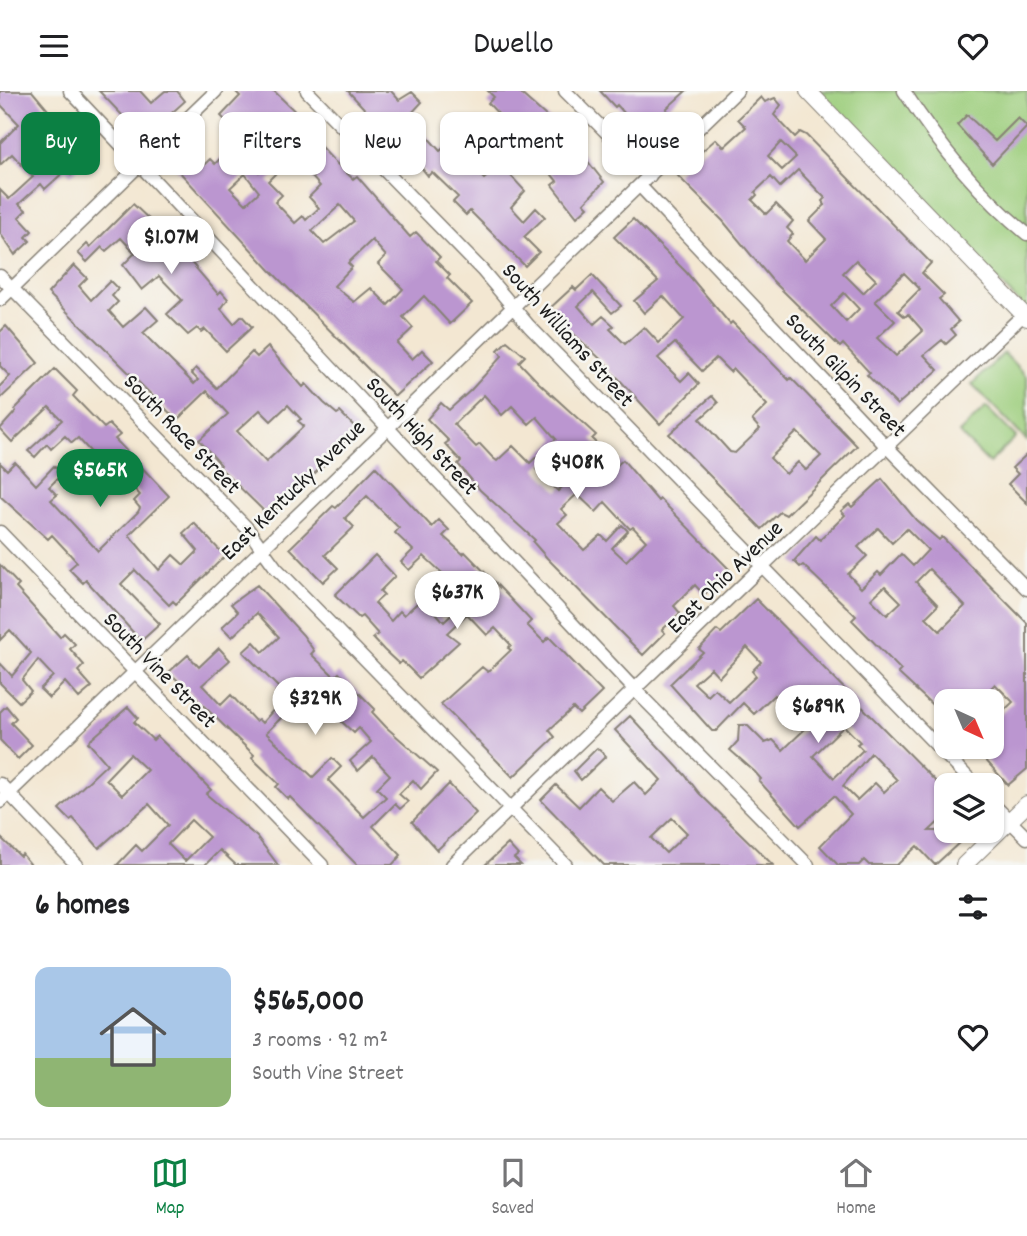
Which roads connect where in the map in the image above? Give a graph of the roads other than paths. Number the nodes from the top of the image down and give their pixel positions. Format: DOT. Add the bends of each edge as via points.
graph roads {
  1 [pos="70,91"];
  2 [pos="216,91"];
  3 [pos="307,91"];
  4 [pos="565,91"];
  5 [pos="737,91"];
  6 [pos="808,91"];
  7 [pos="904,91"];
  8 [pos="194,112"];
  9 [pos="114,136"];
  10 [pos="129,175"];
  11 [pos="152,175"];
  12 [pos="650,176"];
  13 [pos="640,186"];
  14 [pos="1027,234"];
  15 [pos="0,276"];
  16 [pos="12,288"];
  17 [pos="0,300"];
  18 [pos="513,305"];
  19 [pos="1025,316"];
  20 [pos="387,426"];
  21 [pos="887,447"];
  22 [pos="0,532"];
  23 [pos="261,548"];
  24 [pos="763,568"];
  25 [pos="1027,589"];
  26 [pos="136,672"];
  27 [pos="635,691"];
  28 [pos="963,773"];
  29 [pos="3,794"];
  30 [pos="1027,804"];
  31 [pos="511,808"];
  32 [pos="1004,815"];
  33 [pos="1010,821"];
  34 [pos="1027,838"];
  35 [pos="78,865"];
  36 [pos="322,865"];
  37 [pos="452,865"];
  38 [pos="566,865"];
  39 [pos="807,865"];
  40 [pos="964,865"];
  1 -- 9 [label="street, South High Street"];
  2 -- 8 [label="street"];
  3 -- 18 [label="street, South Williams Street"];
  4 -- 12 [label="street"];
  5 -- 12 [label="street, East Kentucky Avenue"];
  6 -- 19 [label="street"];
  7 -- 14 [label="street" via="995,206"];
  10 -- 16 [label="street"];
  11 -- 20 [label="street, South High Street"];
  12 -- 13 [label="street, East Kentucky Avenue"];
  13 -- 18 [label="street, East Kentucky Avenue"];
  13 -- 21 [label="street, South Gilpin Street"];
  15 -- 16 [label="street, South Race Street"];
  16 -- 17 [label="street"];
  16 -- 23 [label="street, South Race Street" via="247,528"];
  18 -- 20 [label="street, East Kentucky Avenue"];
  18 -- 24 [label="street, South Williams Street"];
  19 -- 21 [label="street, East Ohio Avenue"];
  20 -- 23 [label="street, East Kentucky Avenue"];
  20 -- 27 [label="street, South High Street"];
  21 -- 24 [label="street, East Ohio Avenue"];
  21 -- 25 [label="street, South Gilpin Street"];
  22 -- 26 [label="street, South Vine Street"];
  23 -- 26 [label="street, East Kentucky Avenue"];
  23 -- 31 [label="street, South Race Street"];
  24 -- 27 [label="street, East Ohio Avenue"];
  24 -- 28 [label="street, South Williams Street"];
  26 -- 29 [label="street, East Kentucky Avenue"];
  26 -- 36 [label="street, South Vine Street"];
  27 -- 31 [label="street, East Ohio Avenue"];
  27 -- 39 [label="street, South High Street"];
  29 -- 35 [label="street"];
  30 -- 33 [label="street"];
  31 -- 37 [label="street, East Ohio Avenue"];
  31 -- 38 [label="street, South Race Street"];
  32 -- 33 [label="street"];
  33 -- 34 [label="street"];
  33 -- 40 [label="street"];
}
